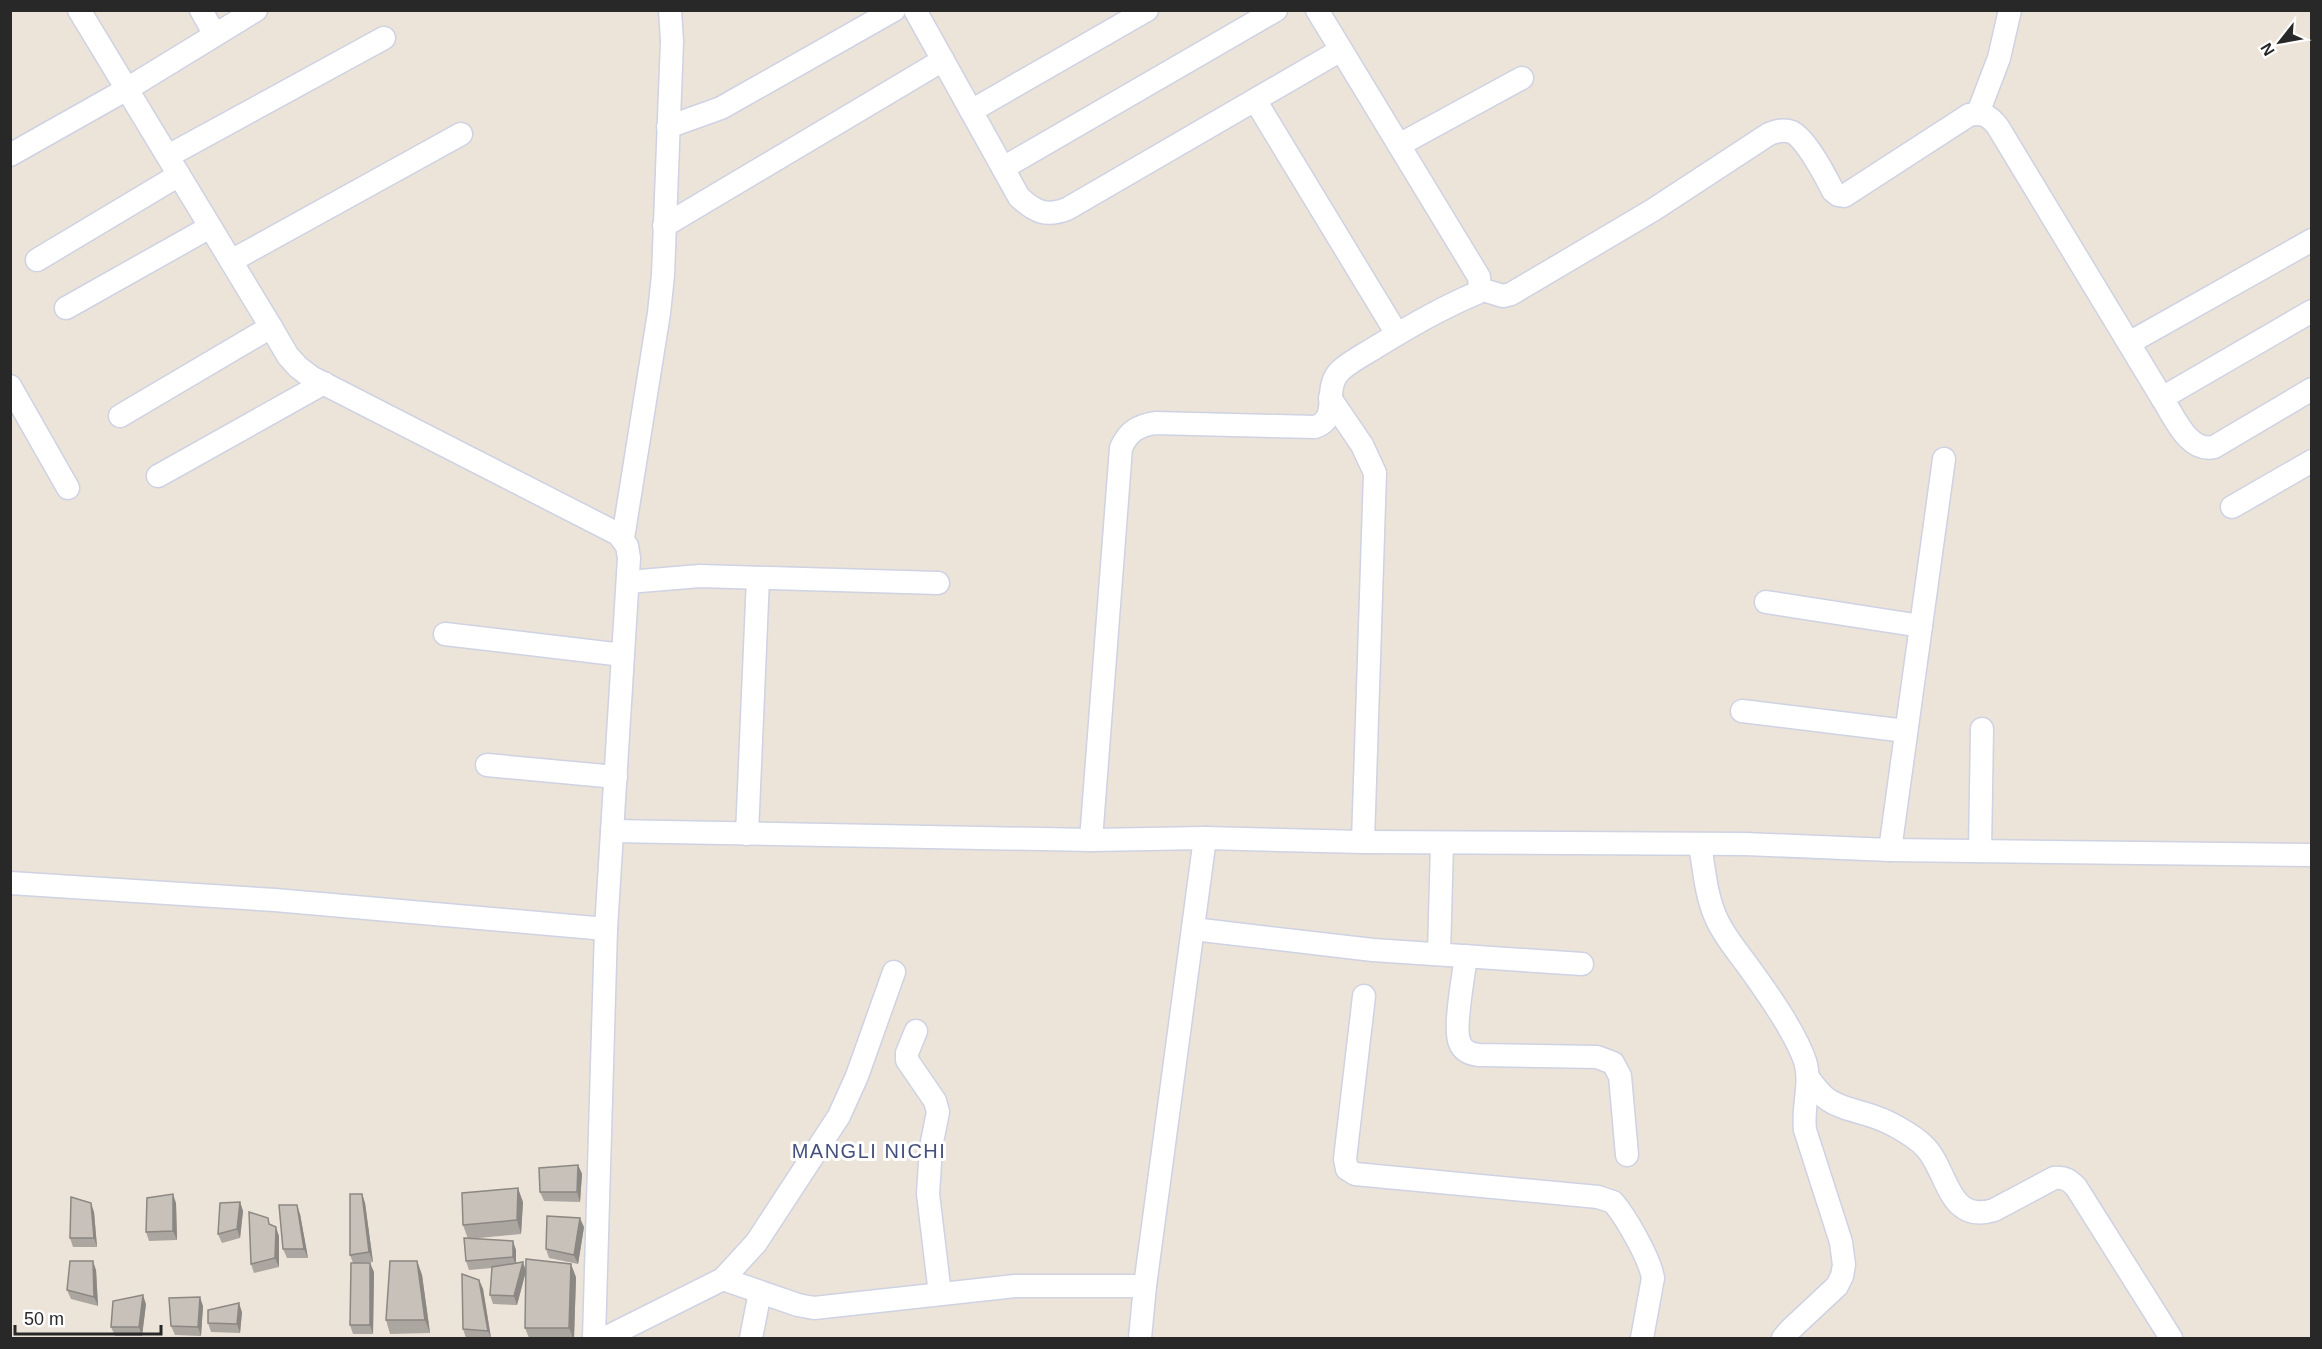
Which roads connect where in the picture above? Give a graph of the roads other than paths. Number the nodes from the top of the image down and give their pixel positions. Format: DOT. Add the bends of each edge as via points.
graph roads {
  1 [pos="79,10"];
  2 [pos="201,10"];
  3 [pos="256,10"];
  4 [pos="670,10"];
  5 [pos="894,10"];
  6 [pos="915,10"];
  7 [pos="1147,10"];
  8 [pos="1276,10"];
  9 [pos="1317,10"];
  10 [pos="2010,10"];
  11 [pos="215,35"];
  12 [pos="384,38"];
  13 [pos="1341,50"];
  14 [pos="943,60"];
  15 [pos="1522,78"];
  16 [pos="127,89"];
  17 [pos="1255,100"];
  18 [pos="971,111"];
  19 [pos="1978,113"];
  20 [pos="668,127"];
  21 [pos="461,134"];
  22 [pos="1399,145"];
  23 [pos="10,155"];
  24 [pos="173,165"];
  25 [pos="1003,168"];
  26 [pos="664,226"];
  27 [pos="210,227"];
  28 [pos="2312,240"];
  29 [pos="37,260"];
  30 [pos="231,261"];
  31 [pos="1480,289"];
  32 [pos="66,308"];
  33 [pos="2312,311"];
  34 [pos="271,327"];
  35 [pos="1397,334"];
  36 [pos="2129,343"];
  37 [pos="324,383"];
  38 [pos="10,386"];
  39 [pos="2312,389"];
  40 [pos="1330,398"];
  41 [pos="2162,398"];
  42 [pos="120,416"];
  43 [pos="1944,459"];
  44 [pos="2312,461"];
  45 [pos="158,476"];
  46 [pos="68,488"];
  47 [pos="2232,507"];
  48 [pos="622,538"];
  49 [pos="758,578"];
  50 [pos="628,582"];
  51 [pos="938,583"];
  52 [pos="1766,602"];
  53 [pos="1921,626"];
  54 [pos="446,634"];
  55 [pos="623,655"];
  56 [pos="1742,711"];
  57 [pos="1982,729"];
  58 [pos="1906,731"];
  59 [pos="487,765"];
  60 [pos="616,777"];
  61 [pos="612,831"];
  62 [pos="747,834"];
  63 [pos="1205,838"];
  64 [pos="1091,840"];
  65 [pos="1363,842"];
  66 [pos="1442,843"];
  67 [pos="1700,844"];
  68 [pos="1890,850"];
  69 [pos="1980,851"];
  70 [pos="2312,855"];
  71 [pos="10,883"];
  72 [pos="606,929"];
  73 [pos="1193,929"];
  74 [pos="1439,954"];
  75 [pos="1466,956"];
  76 [pos="1582,964"];
  77 [pos="894,972"];
  78 [pos="1364,996"];
  79 [pos="916,1031"];
  80 [pos="1808,1078"];
  81 [pos="1627,1155"];
  82 [pos="723,1279"];
  83 [pos="1145,1286"];
  84 [pos="760,1292"];
  85 [pos="940,1294"];
  86 [pos="594,1338"];
  87 [pos="605,1338"];
  88 [pos="751,1338"];
  89 [pos="1141,1338"];
  90 [pos="1642,1338"];
  91 [pos="1783,1338"];
  92 [pos="2171,1338"];
  1 -- 16 [label="street"];
  2 -- 11 [label="street"];
  3 -- 11 [label="street"];
  4 -- 20 [label="street"];
  5 -- 20 [label="street" via="721,108"];
  6 -- 14 [label="street"];
  7 -- 18 [label="street"];
  8 -- 25 [label="street"];
  9 -- 13 [label="street"];
  10 -- 19 [label="street" via="1999,58"];
  11 -- 16 [label="street"];
  12 -- 24 [label="street"];
  13 -- 17 [label="street"];
  13 -- 22 [label="street"];
  14 -- 18 [label="street"];
  14 -- 26 [label="street"];
  15 -- 22 [label="street"];
  16 -- 23 [label="street"];
  16 -- 24 [label="street"];
  17 -- 25 [label="street" via="1056,213 1031,208 1019,197"];
  17 -- 35 [label="street"];
  18 -- 25 [label="street"];
  19 -- 31 [label="street" via="1969,115 1844,196 1833,191 1800,137 1785,130 1769,134 1526,286 1503,296"];
  19 -- 36 [label="street" via="1998,127"];
  20 -- 26 [label="street"];
  21 -- 30 [label="street"];
  22 -- 31 [label="street" via="1479,277"];
  24 -- 27 [label="street"];
  24 -- 29 [label="street"];
  26 -- 48 [label="street" via="659,312"];
  27 -- 30 [label="street"];
  27 -- 32 [label="street"];
  28 -- 36 [label="street"];
  30 -- 34 [label="street"];
  31 -- 35 [label="street"];
  33 -- 41 [label="street"];
  34 -- 37 [label="street" via="298,367"];
  34 -- 42 [label="street"];
  35 -- 40 [label="street" via="1341,369"];
  36 -- 41 [label="street"];
  37 -- 45 [label="street"];
  37 -- 48 [label="street"];
  38 -- 46 [label="street"];
  39 -- 41 [label="street" via="2207,449 2190,441"];
  40 -- 64 [label="street" via="1328,420 1315,427 1155,423 1130,432 1125,440 1120,460"];
  40 -- 65 [label="street" via="1362,445 1375,473"];
  43 -- 53 [label="street"];
  44 -- 47 [label="street"];
  48 -- 50 [label="street" via="629,558"];
  49 -- 50 [label="street" via="685,576"];
  49 -- 51 [label="street"];
  49 -- 62 [label="street"];
  50 -- 55 [label="street"];
  52 -- 53 [label="street"];
  53 -- 58 [label="street"];
  54 -- 55 [label="street"];
  55 -- 60 [label="street"];
  56 -- 58 [label="street"];
  57 -- 69 [label="street"];
  58 -- 68 [label="street"];
  59 -- 60 [label="street"];
  60 -- 61 [label="street"];
  61 -- 62 [label="street"];
  61 -- 72 [label="street"];
  62 -- 64 [label="street"];
  63 -- 64 [label="street"];
  63 -- 65 [label="street"];
  63 -- 73 [label="street"];
  65 -- 66 [label="street"];
  66 -- 67 [label="street"];
  66 -- 74 [label="street"];
  67 -- 68 [label="street"];
  67 -- 80 [label="street" via="1718,923 1796,1043"];
  68 -- 69 [label="street"];
  69 -- 70 [label="street"];
  71 -- 72 [label="street" via="275,900"];
  72 -- 86 [label="street"];
  73 -- 74 [label="street"];
  73 -- 83 [label="street"];
  74 -- 75 [label="street"];
  75 -- 76 [label="street"];
  75 -- 81 [label="street" via="1457,1034 1462,1047 1479,1055 1597,1057 1613,1063 1620,1076"];
  77 -- 82 [label="street" via="839,1116 756,1243"];
  78 -- 90 [label="street" via="1347,1169 1355,1174 1598,1197 1613,1202 1652,1272"];
  79 -- 85 [label="street" via="906,1053 907,1060 938,1112 928,1194"];
  80 -- 91 [label="street" via="1805,1130 1841,1242 1844,1265 1837,1286"];
  80 -- 92 [label="street" via="1827,1099 1877,1117 1924,1145 1953,1197 1972,1211 1994,1210 2055,1178 2069,1180"];
  82 -- 84 [label="street"];
  82 -- 87 [label="street"];
  83 -- 85 [label="street" via="1037,1284"];
  83 -- 89 [label="street"];
  84 -- 85 [label="street" via="814,1308"];
  84 -- 88 [label="street"];
}
